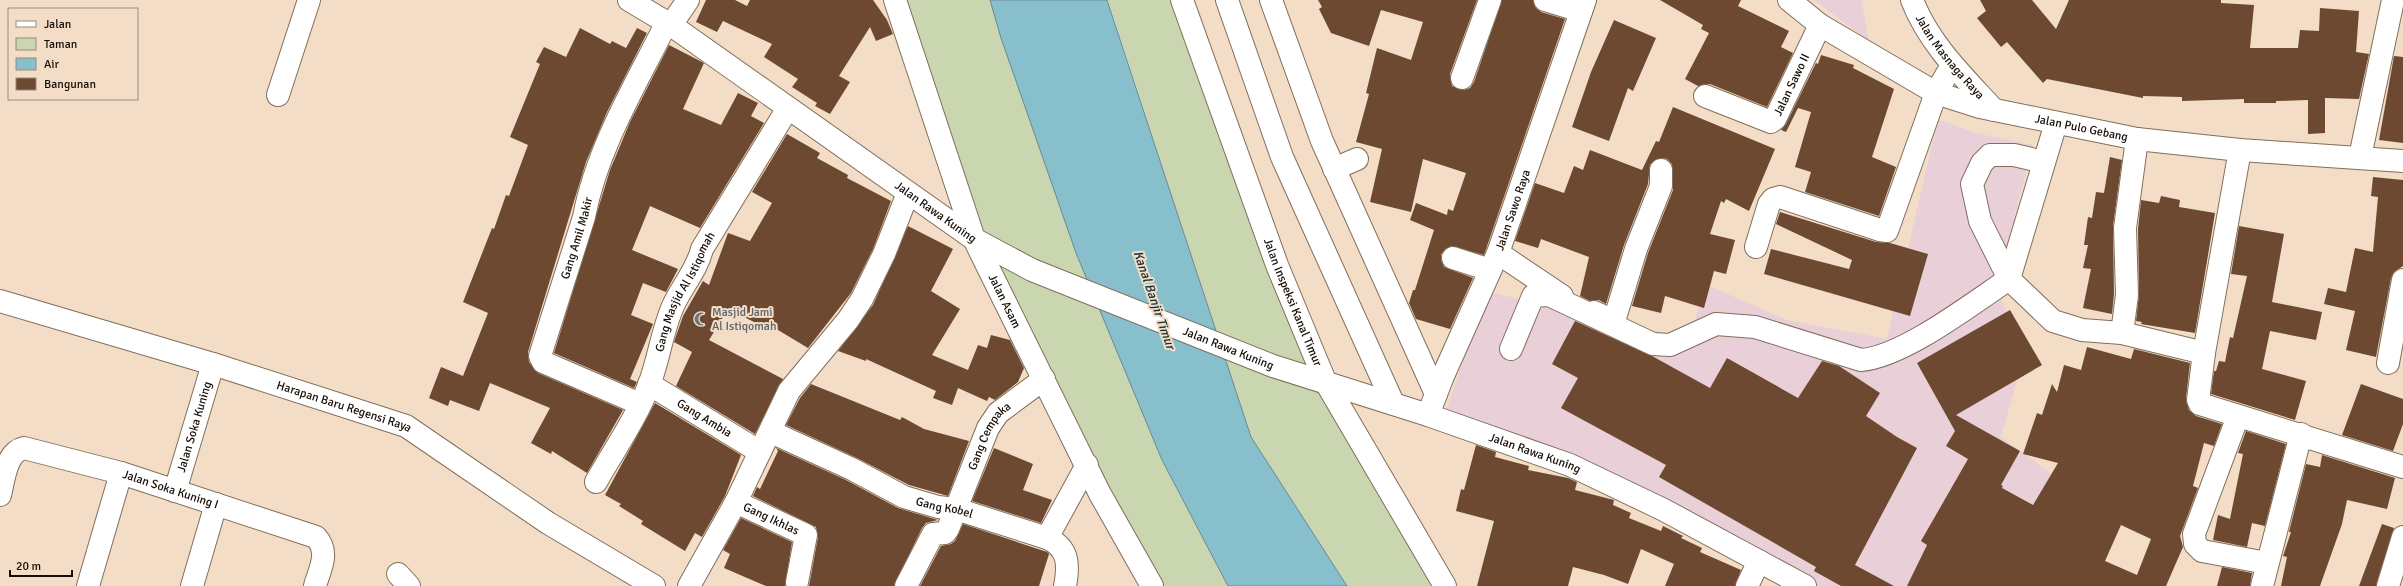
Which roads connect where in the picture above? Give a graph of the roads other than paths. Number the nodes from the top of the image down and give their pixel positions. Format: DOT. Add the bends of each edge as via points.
graph roads {
  1 [pos="309,0"];
  2 [pos="629,0"];
  3 [pos="688,0"];
  4 [pos="895,0"];
  5 [pos="1182,0"];
  6 [pos="1226,0"];
  7 [pos="1271,0"];
  8 [pos="1490,0"];
  9 [pos="1545,0"];
  10 [pos="1789,0"];
  11 [pos="1912,0"];
  12 [pos="2393,0"];
  13 [pos="1583,5"];
  14 [pos="669,23"];
  15 [pos="1820,25"];
  16 [pos="1952,65"];
  17 [pos="1462,78"];
  18 [pos="1936,93"];
  19 [pos="278,95"];
  20 [pos="1705,96"];
  21 [pos="788,108"];
  22 [pos="1994,110"];
  23 [pos="2056,123"];
  24 [pos="2137,139"];
  25 [pos="2240,150"];
  26 [pos="2360,158"];
  27 [pos="1357,159"];
  28 [pos="2403,161"];
  29 [pos="2044,162"];
  30 [pos="1334,169"];
  31 [pos="1661,170"];
  32 [pos="908,193"];
  33 [pos="974,239"];
  34 [pos="1756,246"];
  35 [pos="1453,258"];
  36 [pos="1494,262"];
  37 [pos="2009,279"];
  38 [pos="2403,280"];
  39 [pos="0,301"];
  40 [pos="2122,333"];
  41 [pos="1511,349"];
  42 [pos="2204,354"];
  43 [pos="2388,363"];
  44 [pos="213,364"];
  45 [pos="1044,379"];
  46 [pos="1325,381"];
  47 [pos="649,384"];
  48 [pos="1436,394"];
  49 [pos="1392,403"];
  50 [pos="640,404"];
  51 [pos="1428,415"];
  52 [pos="2238,416"];
  53 [pos="771,432"];
  54 [pos="2301,434"];
  55 [pos="760,452"];
  56 [pos="1086,465"];
  57 [pos="2403,467"];
  58 [pos="121,473"];
  59 [pos="596,482"];
  60 [pos="175,491"];
  61 [pos="0,495"];
  62 [pos="736,502"];
  63 [pos="216,504"];
  64 [pos="956,509"];
  65 [pos="2403,537"];
  66 [pos="1047,538"];
  67 [pos="1759,561"];
  68 [pos="2267,563"];
  69 [pos="797,582"];
  70 [pos="88,586"];
  71 [pos="192,586"];
  72 [pos="315,586"];
  73 [pos="654,586"];
  74 [pos="689,586"];
  75 [pos="906,586"];
  76 [pos="1065,586"];
  77 [pos="1152,586"];
  78 [pos="1445,586"];
  79 [pos="1747,586"];
  80 [pos="1805,586"];
  81 [pos="2262,586"];
  82 [pos="2388,586"];
  1 -- 19 [label="street"];
  2 -- 14 [label="street, Jalan Rawa Kuning"];
  3 -- 14 [label="street, Gang Amil Makir"];
  4 -- 33 [label="street, Jalan Asam"];
  5 -- 46 [label="street, Jalan Inspeksi Kanal Timur" via="1277,265"];
  6 -- 49 [label="street" via="1282,157"];
  7 -- 30 [label="street"];
  8 -- 17 [label="street"];
  9 -- 13 [label="street"];
  10 -- 15 [label="street, Jalan Pulo Gebang"];
  11 -- 16 [label="street, Jalan Masnaga Raya" via="1919,18"];
  12 -- 26 [label="street"];
  13 -- 36 [label="street, Jalan Sawo Raya"];
  14 -- 21 [label="street, Jalan Rawa Kuning"];
  14 -- 50 [label="street, Gang Amil Makir" via="618,121 588,194 584,217 540,356 543,362"];
  15 -- 18 [label="street, Jalan Pulo Gebang"];
  15 -- 20 [label="street, Jalan Sawo II" via="1775,119 1767,122"];
  16 -- 18 [label="street"];
  16 -- 22 [label="street, Jalan Masnaga Raya"];
  18 -- 22 [label="street, Jalan Pulo Gebang"];
  18 -- 34 [label="street" via="1887,231 1780,197 1773,199 1769,204"];
  21 -- 32 [label="street, Jalan Rawa Kuning"];
  21 -- 47 [label="street, Gang Masjid Al Istiqomah" via="702,249 700,259 683,285 665,326"];
  22 -- 23 [label="street, Jalan Pulo Gebang"];
  23 -- 24 [label="street, Jalan Pulo Gebang"];
  23 -- 29 [label="street"];
  24 -- 25 [label="street, Jalan Pulo Gebang"];
  24 -- 40 [label="street" via="2125,228 2127,295"];
  25 -- 26 [label="street, Jalan Pulo Gebang"];
  25 -- 42 [label="street"];
  26 -- 28 [label="street, Jalan Pulo Gebang"];
  27 -- 30 [label="street"];
  29 -- 37 [label="street"];
  29 -- 37 [label="street" via="2014,155 1990,155 1982,163 1972,184 1980,220"];
  30 -- 48 [label="street"];
  31 -- 36 [label="street" via="1661,186 1636,249 1615,318 1603,316"];
  32 -- 33 [label="street, Jalan Rawa Kuning"];
  32 -- 53 [label="street" via="884,254 862,299 848,320 789,391"];
  33 -- 45 [label="street, Jalan Asam"];
  33 -- 46 [label="street, Jalan Rawa Kuning" via="1032,270 1273,366"];
  35 -- 36 [label="street"];
  36 -- 48 [label="street, Jalan Sawo Raya"];
  37 -- 40 [label="street" via="2053,321 2082,330"];
  37 -- 41 [label="street" via="1921,337 1872,359 1861,360 1755,326 1716,324 1670,345 1653,344 1549,295 1540,294 1533,296"];
  38 -- 43 [label="street"];
  39 -- 44 [label="street, Harapan Baru Regensi Raya"];
  40 -- 42 [label="street"];
  42 -- 52 [label="street" via="2198,400 2200,404"];
  44 -- 60 [label="street, Jalan Soka Kuning"];
  44 -- 73 [label="street, Harapan Baru Regensi Raya" via="406,426 548,524"];
  45 -- 56 [label="street, Jalan Asam"];
  45 -- 64 [label="street, Gang Cempaka" via="998,413 988,428"];
  46 -- 49 [label="street, Jalan Rawa Kuning"];
  46 -- 78 [label="street, Jalan Inspeksi Kanal Timur"];
  47 -- 50 [label="street, Gang Masjid Al Istiqomah"];
  47 -- 55 [label="street, Gang Ambia"];
  48 -- 51 [label="street, Jalan Sawo Raya"];
  49 -- 51 [label="street, Jalan Rawa Kuning"];
  50 -- 59 [label="street, Gang Masjid Al Istiqomah"];
  51 -- 67 [label="street, Jalan Rawa Kuning" via="1570,465 1664,510"];
  52 -- 54 [label="street"];
  52 -- 68 [label="street" via="2194,534 2194,540 2202,551"];
  53 -- 55 [label="street"];
  53 -- 64 [label="street, Gang Kobel" via="852,469 904,497 938,507"];
  54 -- 57 [label="street"];
  54 -- 68 [label="street"];
  55 -- 62 [label="street"];
  56 -- 66 [label="street"];
  56 -- 77 [label="street, Jalan Asam"];
  58 -- 60 [label="street, Jalan Soka Kuning I"];
  58 -- 61 [label="street, Jalan Soka Kuning I" via="24,448 11,455"];
  58 -- 70 [label="street"];
  60 -- 63 [label="street, Jalan Soka Kuning I"];
  62 -- 69 [label="street, Gang Ikhlas" via="806,535"];
  62 -- 74 [label="street"];
  63 -- 71 [label="street"];
  63 -- 72 [label="street, Jalan Soka Kuning I" via="316,537 323,545 324,556"];
  64 -- 66 [label="street, Gang Kobel"];
  64 -- 75 [label="street, Gang Cempaka" via="946,533 936,532 931,537"];
  65 -- 82 [label="street"];
  66 -- 76 [label="street, Gang Kobel" via="1062,548 1068,560"];
  67 -- 79 [label="street"];
  67 -- 80 [label="street, Jalan Rawa Kuning"];
  68 -- 81 [label="street"];
}
